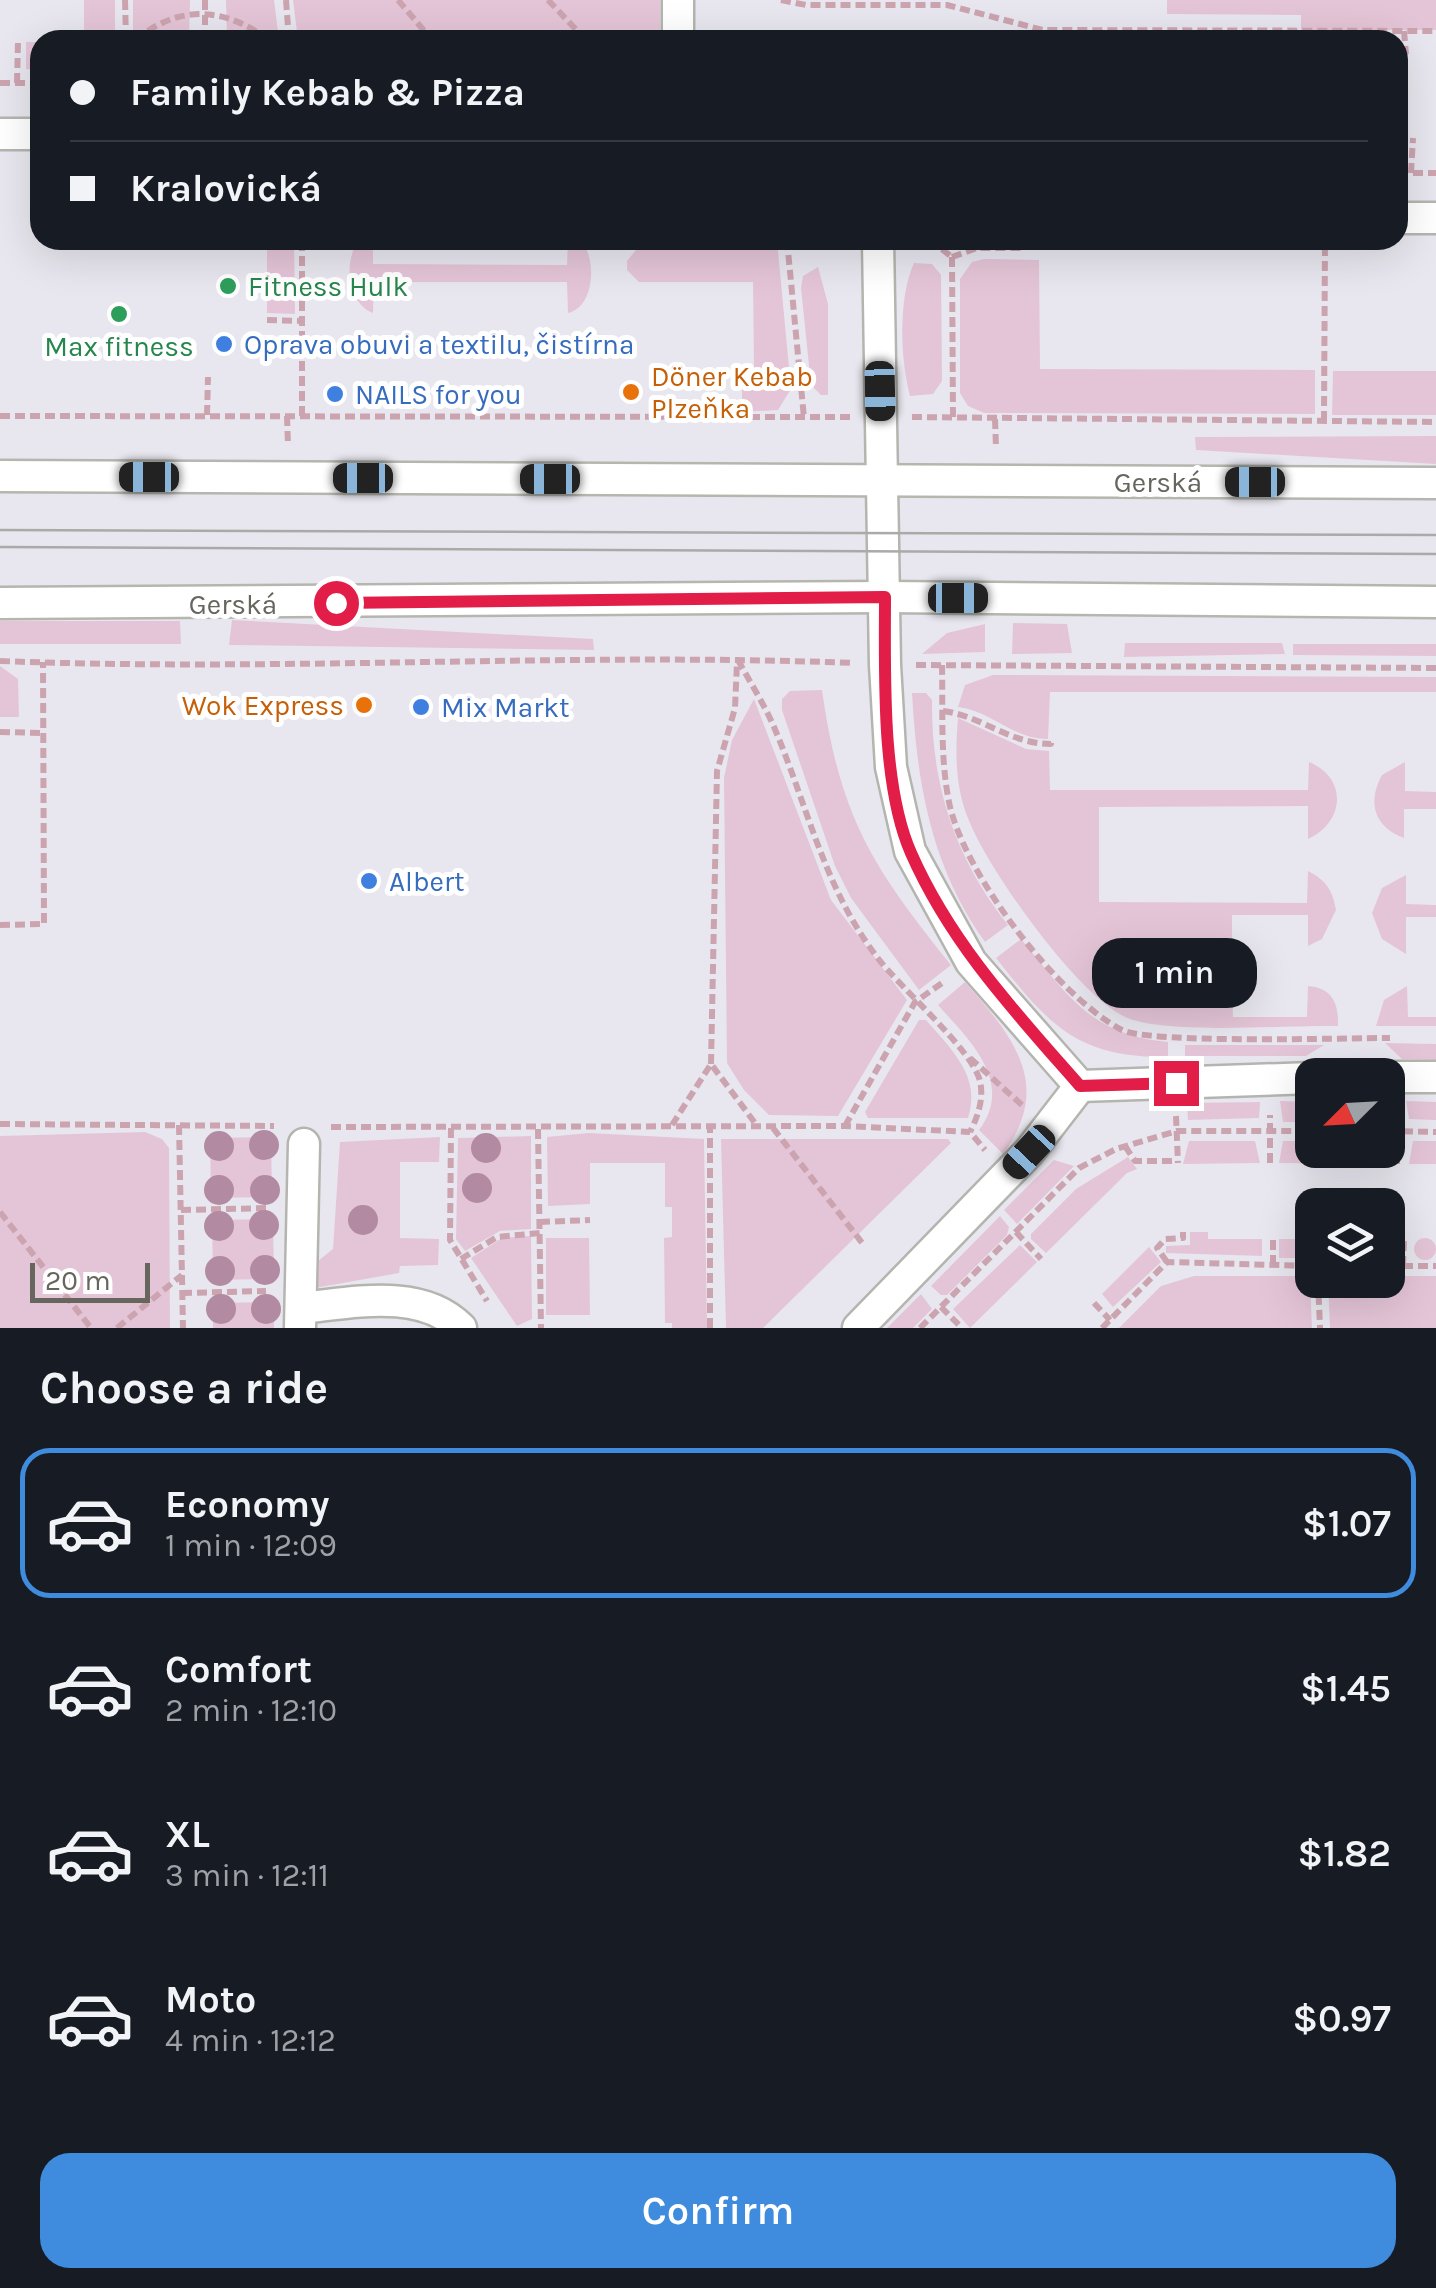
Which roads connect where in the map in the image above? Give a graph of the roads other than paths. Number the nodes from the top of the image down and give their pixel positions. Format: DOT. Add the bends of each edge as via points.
graph roads {
  1 [pos="678,0"];
  2 [pos="678,30"];
  3 [pos="0,134"];
  4 [pos="30,134"];
  5 [pos="1408,218"];
  6 [pos="1436,218"];
  7 [pos="878,250"];
  8 [pos="0,476"];
  9 [pos="879,481"];
  10 [pos="1436,483"];
  11 [pos="885,597"];
  12 [pos="1436,602"];
  13 [pos="0,603"];
  14 [pos="1405,1076"];
  15 [pos="1436,1077"];
  16 [pos="1295,1079"];
  17 [pos="1080,1086"];
  18 [pos="305,1133"];
  19 [pos="300,1309"];
  20 [pos="461,1328"];
  21 [pos="858,1328"];
  1 -- 2 [label="street"];
  3 -- 4 [label="street"];
  5 -- 6 [label="street"];
  7 -- 9 [label="street"];
  8 -- 9 [label="street, Gerská"];
  9 -- 10 [label="street, Gerská"];
  9 -- 11 [label="street"];
  11 -- 12 [label="street, Gerská"];
  11 -- 13 [label="street, Gerská"];
  11 -- 17 [label="street" via="891,767 910,851 971,962"];
  14 -- 15 [label="street"];
  16 -- 17 [label="street"];
  17 -- 21 [label="street" via="1007,1176"];
  18 -- 19 [label="street"];
  19 -- 20 [label="street" via="413,1304 448,1314"];
}
